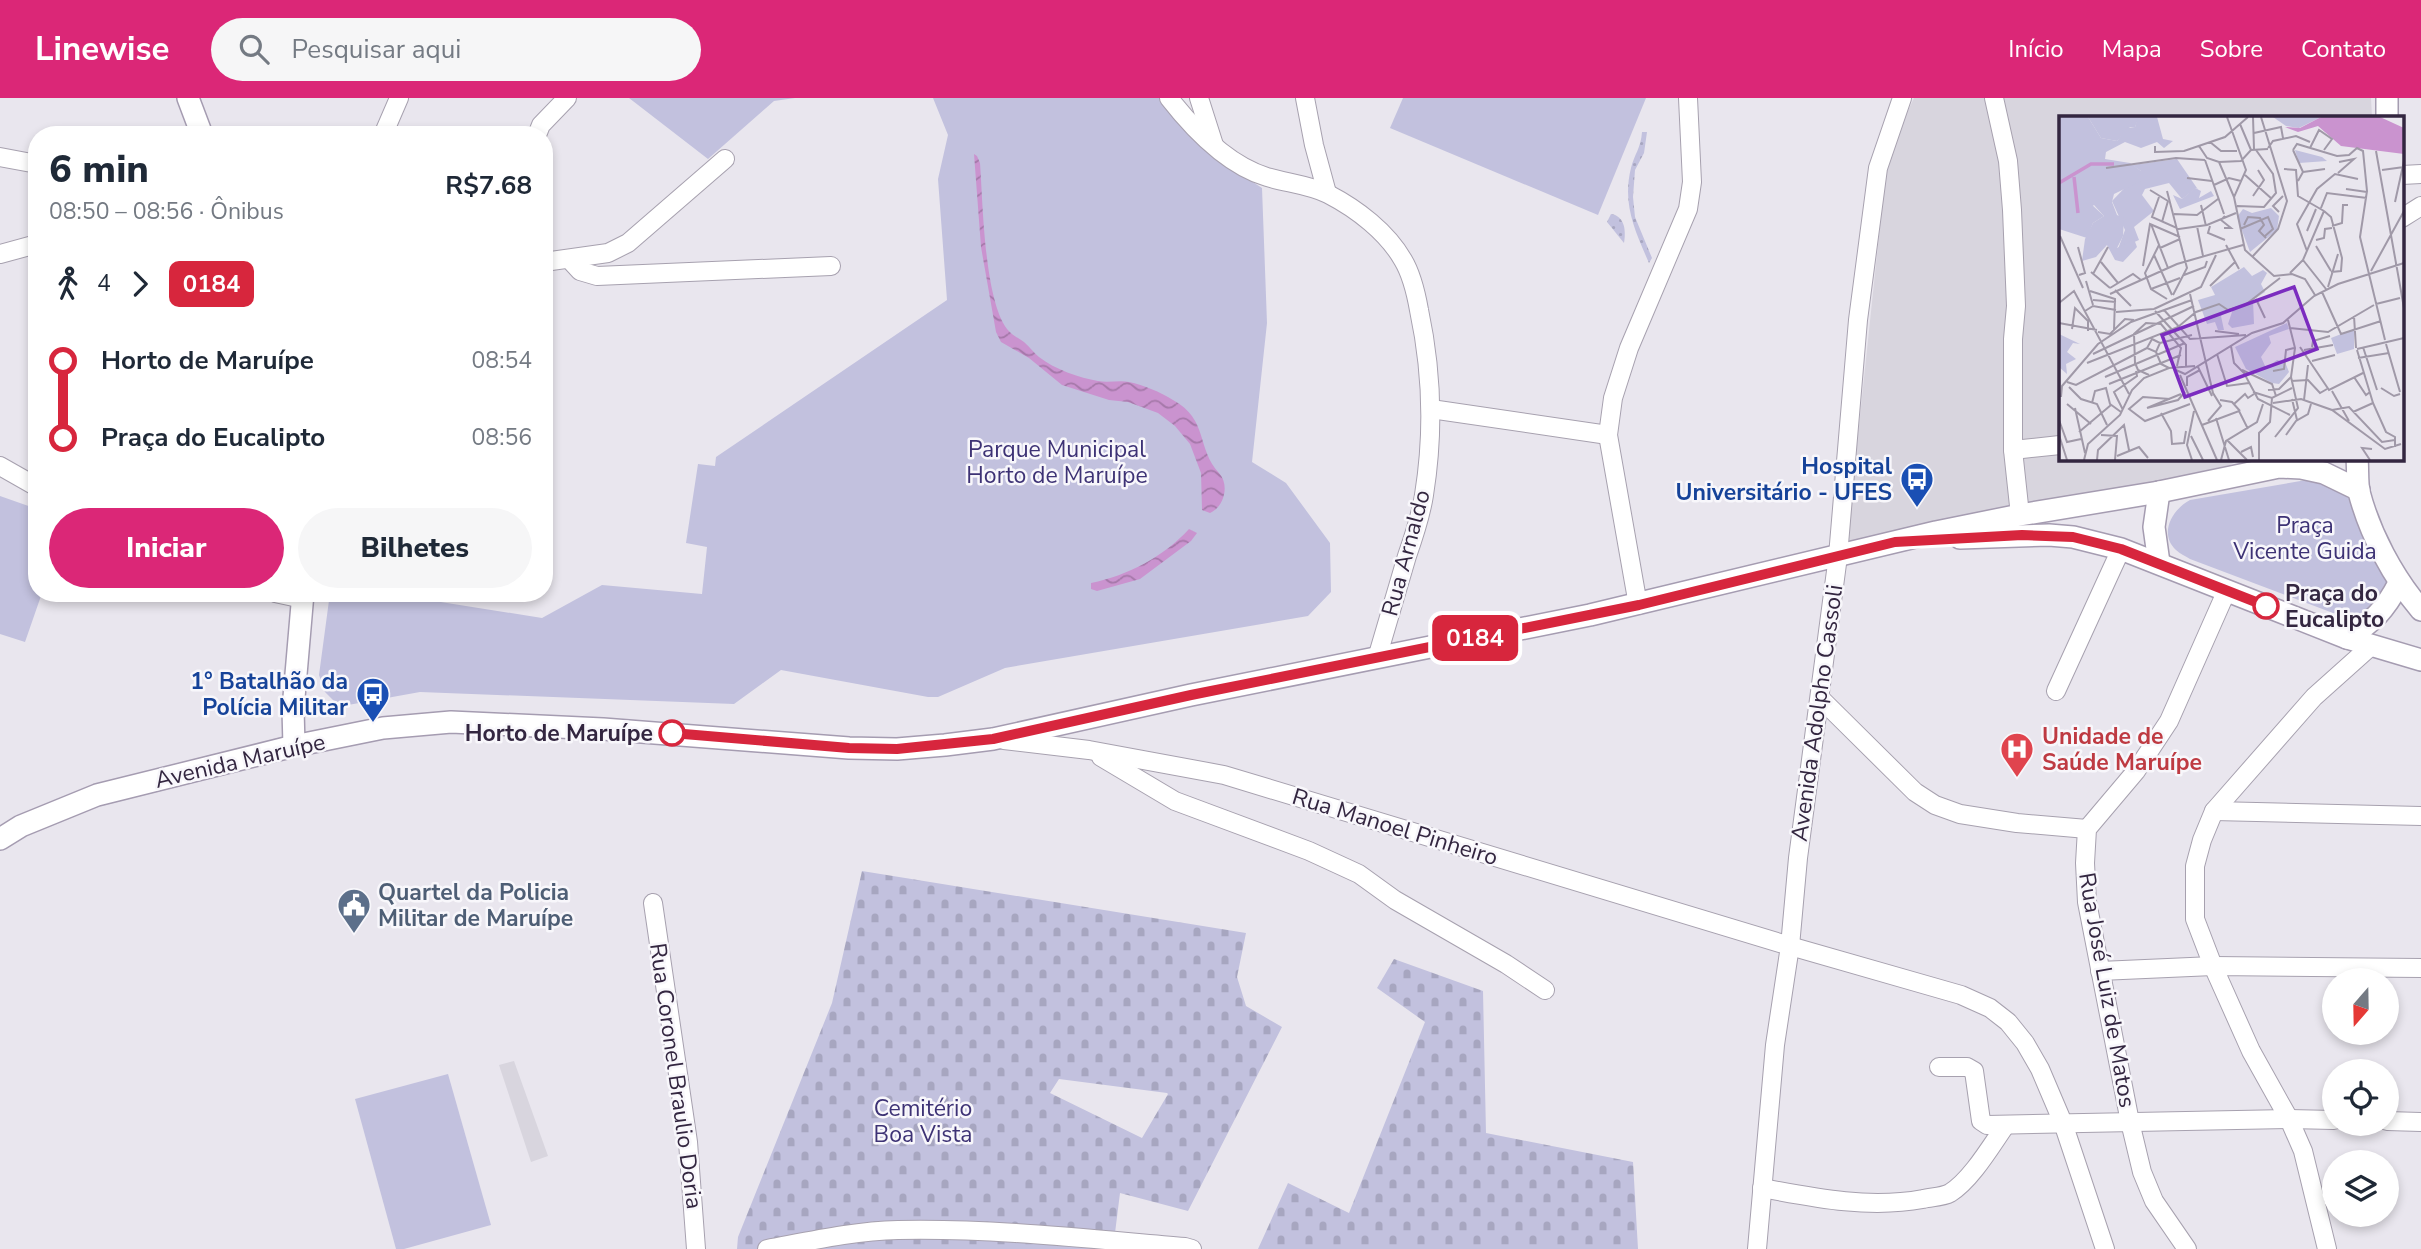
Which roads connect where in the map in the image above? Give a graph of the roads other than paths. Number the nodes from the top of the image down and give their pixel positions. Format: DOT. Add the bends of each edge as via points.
graph roads {
  1 [pos="188,98"];
  2 [pos="399,98"];
  3 [pos="568,98"];
  4 [pos="1169,98"];
  5 [pos="1199,98"];
  6 [pos="1305,98"];
  7 [pos="1688,98"];
  8 [pos="1902,98"];
  9 [pos="1994,98"];
  10 [pos="2387,98"];
  11 [pos="2388,116"];
  12 [pos="199,126"];
  13 [pos="387,126"];
  14 [pos="541,126"];
  15 [pos="1215,146"];
  16 [pos="0,158"];
  17 [pos="725,159"];
  18 [pos="28,163"];
  19 [pos="1327,193"];
  20 [pos="2421,206"];
  21 [pos="2404,217"];
  22 [pos="28,246"];
  23 [pos="0,254"];
  24 [pos="569,259"];
  25 [pos="553,261"];
  26 [pos="831,266"];
  27 [pos="1431,409"];
  28 [pos="1608,435"];
  29 [pos="2059,445"];
  30 [pos="2013,450"];
  31 [pos="2357,460"];
  32 [pos="2281,463"];
  33 [pos="0,466"];
  34 [pos="28,481"];
  35 [pos="2358,490"];
  36 [pos="2159,492"];
  37 [pos="2020,515"];
  38 [pos="1895,542"];
  39 [pos="2121,549"];
  40 [pos="1838,556"];
  41 [pos="2159,563"];
  42 [pos="2399,583"];
  43 [pos="2227,590"];
  44 [pos="302,602"];
  45 [pos="1639,605"];
  46 [pos="2421,610"];
  47 [pos="2347,638"];
  48 [pos="2371,646"];
  49 [pos="1377,657"];
  50 [pos="2421,660"];
  51 [pos="2056,691"];
  52 [pos="1820,698"];
  53 [pos="993,739"];
  54 [pos="294,746"];
  55 [pos="1089,750"];
  56 [pos="2214,811"];
  57 [pos="2421,816"];
  58 [pos="2087,829"];
  59 [pos="0,839"];
  60 [pos="653,903"];
  61 [pos="1790,946"];
  62 [pos="2213,967"];
  63 [pos="2421,968"];
  64 [pos="2100,971"];
  65 [pos="1545,990"];
  66 [pos="1939,1067"];
  67 [pos="2289,1119"];
  68 [pos="2322,1120"];
  69 [pos="2399,1121"];
  70 [pos="2130,1122"];
  71 [pos="2421,1122"];
  72 [pos="2063,1123"];
  73 [pos="2004,1126"];
  74 [pos="1762,1188"];
  75 [pos="696,1249"];
  76 [pos="767,1249"];
  77 [pos="1192,1249"];
  78 [pos="1757,1249"];
  79 [pos="2105,1249"];
  80 [pos="2187,1249"];
  81 [pos="2327,1249"];
  1 -- 12 [label="main road"];
  2 -- 13 [label="street"];
  3 -- 14 [label="street"];
  4 -- 15 [label="street, Rua Arnaldo"];
  5 -- 15 [label="street"];
  6 -- 19 [label="street"];
  7 -- 28 [label="street" via="1692,182 1688,209 1629,348 1613,398"];
  8 -- 40 [label="street, Avenida Adolpho Cassoli" via="1878,167 1858,320"];
  9 -- 30 [label="street" via="2008,161 2012,210 2016,306"];
  10 -- 11 [label="main road"];
  15 -- 19 [label="street, Rua Arnaldo" via="1264,176"];
  16 -- 18 [label="street"];
  17 -- 24 [label="street" via="628,243 608,253"];
  19 -- 27 [label="street, Rua Arnaldo" via="1368,220 1404,261 1422,323"];
  20 -- 21 [label="street"];
  22 -- 23 [label="street"];
  24 -- 25 [label="street"];
  24 -- 26 [label="street" via="580,271 597,276"];
  27 -- 28 [label="street"];
  27 -- 49 [label="street, Rua Arnaldo" via="1424,497"];
  28 -- 45 [label="street"];
  29 -- 30 [label="street"];
  30 -- 37 [label="street"];
  31 -- 35 [label="main road"];
  32 -- 35 [label="main road" via="2324,473"];
  32 -- 36 [label="main road"];
  33 -- 34 [label="street"];
  35 -- 42 [label="main road"];
  36 -- 37 [label="main road, Avenida Maruípe"];
  36 -- 41 [label="main road" via="2154,527"];
  37 -- 38 [label="main road, Avenida Maruípe"];
  38 -- 39 [label="main road, Avenida Maruípe" via="2049,535"];
  38 -- 40 [label="main road, Avenida Maruípe"];
  39 -- 41 [label="main road, Avenida Maruípe"];
  39 -- 51 [label="street"];
  40 -- 45 [label="main road, Avenida Maruípe"];
  40 -- 52 [label="street, Avenida Adolpho Cassoli"];
  41 -- 43 [label="main road"];
  42 -- 46 [label="main road"];
  42 -- 47 [label="main road" via="2376,618"];
  43 -- 47 [label="main road"];
  43 -- 58 [label="street" via="2169,721 2136,771"];
  44 -- 54 [label="main road"];
  45 -- 49 [label="main road, Avenida Maruípe"];
  47 -- 48 [label="main road"];
  48 -- 50 [label="main road"];
  48 -- 56 [label="street" via="2314,697"];
  49 -- 53 [label="main road, Avenida Maruípe"];
  52 -- 58 [label="street" via="1915,792 1935,805 2017,823"];
  52 -- 61 [label="street, Avenida Adolpho Cassoli"];
  53 -- 54 [label="main road, Avenida Maruípe" via="897,749 849,748 451,722 383,728"];
  53 -- 55 [label="street, Rua Manoel Pinheiro"];
  54 -- 59 [label="main road, Avenida Maruípe" via="97,795"];
  55 -- 61 [label="street, Rua Manoel Pinheiro" via="1224,775"];
  55 -- 65 [label="street" via="1175,801 1359,874"];
  56 -- 57 [label="street"];
  56 -- 62 [label="street" via="2195,866 2194,893 2195,919"];
  58 -- 64 [label="street, Rua José Luiz de Matos" via="2087,902"];
  60 -- 75 [label="street, Rua Coronel Braulio Doria" via="688,1142"];
  61 -- 72 [label="street, Rua Manoel Pinheiro" via="1961,995 1990,1008 2025,1043"];
  61 -- 74 [label="street, Avenida Adolpho Cassoli" via="1775,1045"];
  62 -- 63 [label="street"];
  62 -- 64 [label="street"];
  62 -- 67 [label="street" via="2251,1051"];
  64 -- 70 [label="street, Rua José Luiz de Matos"];
  66 -- 73 [label="street" via="1972,1068 1981,1121"];
  67 -- 68 [label="street"];
  67 -- 70 [label="street"];
  67 -- 81 [label="street" via="2303,1151"];
  69 -- 71 [label="street"];
  70 -- 72 [label="street"];
  70 -- 80 [label="street, Rua José Luiz de Matos" via="2154,1201"];
  72 -- 73 [label="street"];
  72 -- 79 [label="street, Rua Manoel Pinheiro"];
  73 -- 74 [label="street" via="1948,1194 1875,1203 1827,1201"];
  74 -- 78 [label="street, Avenida Adolpho Cassoli"];
  76 -- 77 [label="street" via="898,1230 1028,1233"];
}
